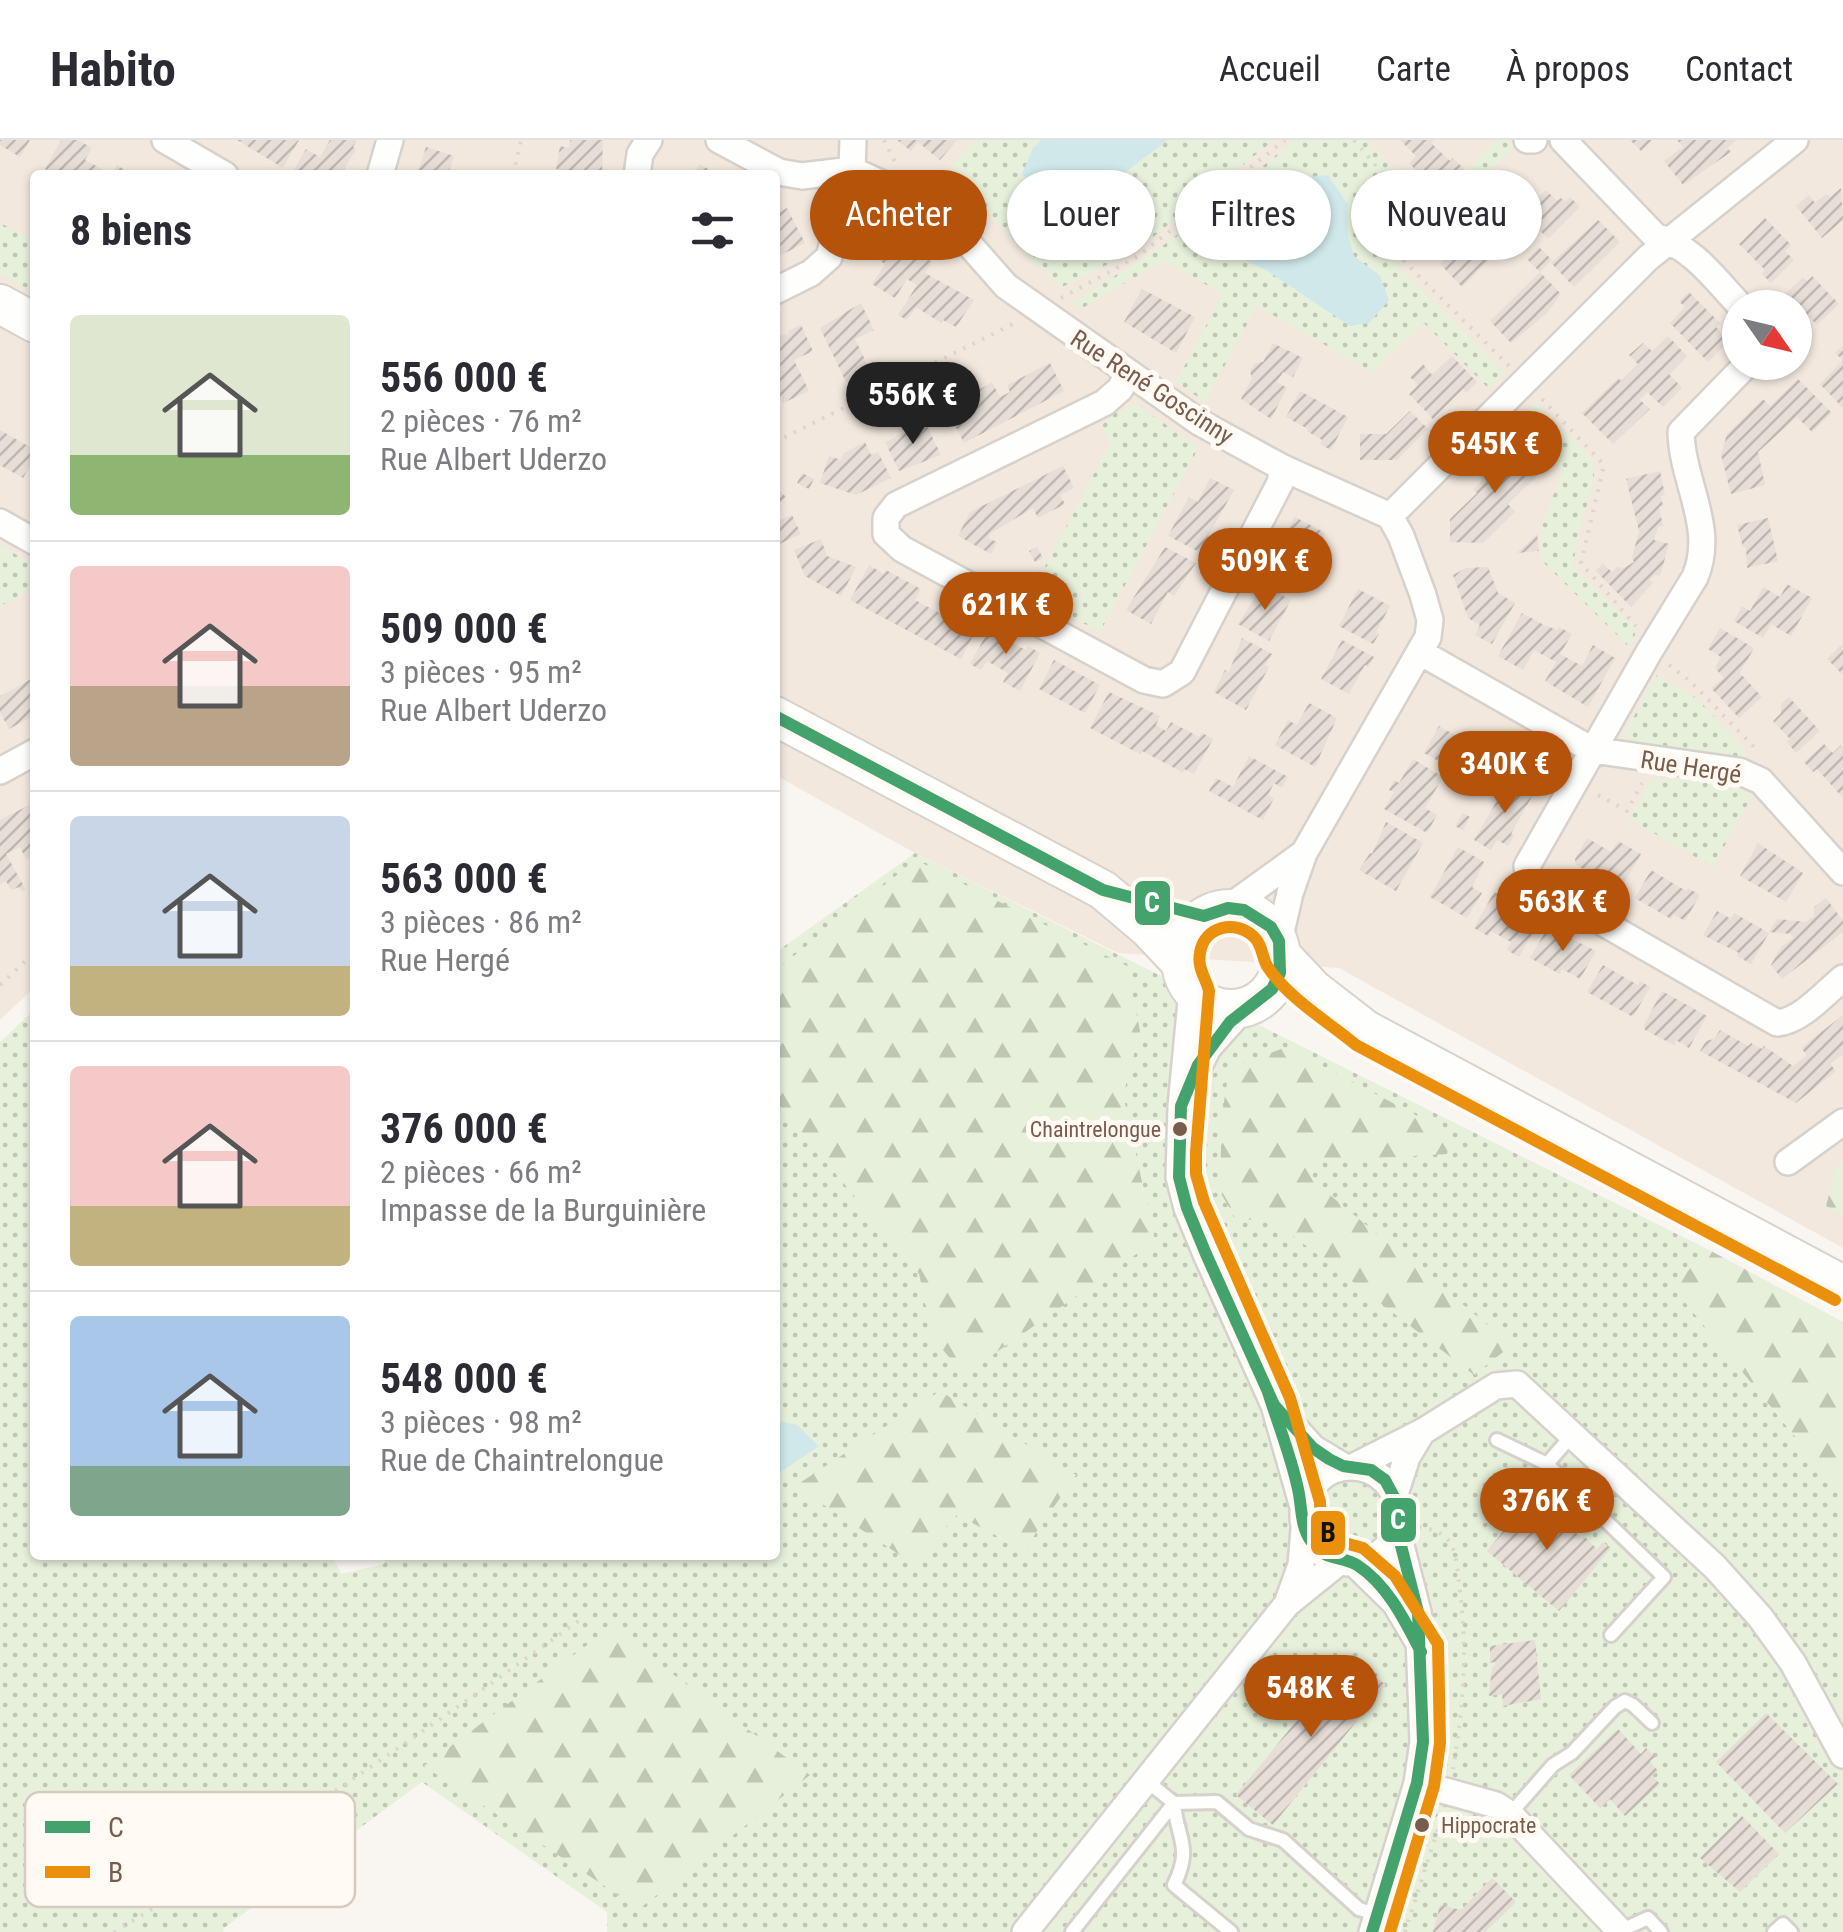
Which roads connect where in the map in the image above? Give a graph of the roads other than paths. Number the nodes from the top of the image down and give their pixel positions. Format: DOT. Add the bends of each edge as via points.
graph roads {
  1 [pos="164,140"];
  2 [pos="390,140"];
  3 [pos="649,140"];
  4 [pos="719,140"];
  5 [pos="852,140"];
  6 [pos="1564,140"];
  7 [pos="1795,140"];
  8 [pos="216,170"];
  9 [pos="381,170"];
  10 [pos="638,170"];
  11 [pos="775,170"];
  12 [pos="852,170"];
  13 [pos="780,172"];
  14 [pos="810,175"];
  15 [pos="1670,240"];
  16 [pos="826,260"];
  17 [pos="982,260"];
  18 [pos="780,288"];
  19 [pos="1725,290"];
  20 [pos="0,304"];
  21 [pos="30,320"];
  22 [pos="1128,374"];
  23 [pos="1732,380"];
  24 [pos="1283,468"];
  25 [pos="1390,516"];
  26 [pos="0,522"];
  27 [pos="30,539"];
  28 [pos="1420,652"];
  29 [pos="780,719"];
  30 [pos="1592,750"];
  31 [pos="30,755"];
  32 [pos="0,771"];
  33 [pos="1304,853"];
  34 [pos="1843,872"];
  35 [pos="1103,890"];
  36 [pos="1216,912"];
  37 [pos="1281,948"];
  38 [pos="1186,977"];
  39 [pos="1843,978"];
  40 [pos="1251,1005"];
  41 [pos="1366,1030"];
  42 [pos="1181,1106"];
  43 [pos="1843,1122"];
  44 [pos="1788,1162"];
  45 [pos="1843,1285"];
  46 [pos="1274,1405"];
  47 [pos="1422,1432"];
  48 [pos="1573,1434"];
  49 [pos="1497,1440"];
  50 [pos="1547,1464"];
  51 [pos="1349,1466"];
  52 [pos="1395,1494"];
  53 [pos="1304,1518"];
  54 [pos="1397,1530"];
  55 [pos="1346,1563"];
  56 [pos="1287,1604"];
  57 [pos="1611,1635"];
  58 [pos="1421,1648"];
  59 [pos="1652,1723"];
  60 [pos="1843,1755"];
  61 [pos="1148,1782"];
  62 [pos="1417,1783"];
  63 [pos="1174,1803"];
  64 [pos="1510,1814"];
  65 [pos="1375,1923"];
  66 [pos="1026,1932"];
  67 [pos="1072,1932"];
  68 [pos="1231,1932"];
  69 [pos="1620,1932"];
  70 [pos="1661,1932"];
  71 [pos="1774,1932"];
  72 [pos="1792,1932"];
  1 -- 8 [label="street"];
  2 -- 9 [label="street"];
  3 -- 10 [label="street"];
  4 -- 11 [label="street"];
  5 -- 12 [label="street"];
  6 -- 15 [label="street" via="1655,236"];
  7 -- 15 [label="street"];
  13 -- 14 [label="street"];
  15 -- 19 [label="street"];
  15 -- 25 [label="street"];
  16 -- 18 [label="street"];
  17 -- 22 [label="street, Rue René Goscinny" via="1006,286"];
  20 -- 21 [label="main road"];
  22 -- 24 [label="street, Rue René Goscinny"];
  22 -- 24 [label="street" via="1104,403 896,505 886,518 886,534 1144,680 1163,684 1182,672"];
  23 -- 30 [label="street" via="1681,432 1703,558"];
  24 -- 25 [label="street, Rue René Goscinny"];
  25 -- 28 [label="street" via="1430,620"];
  26 -- 27 [label="street"];
  28 -- 30 [label="street"];
  28 -- 33 [label="street"];
  29 -- 35 [label="main road"];
  30 -- 34 [label="street, Rue Hergé" via="1739,771 1761,781"];
  30 -- 39 [label="street" via="1527,866 1540,887 1777,1023 1796,1017"];
  31 -- 32 [label="street"];
  33 -- 36 [label="street"];
  33 -- 37 [label="street"];
  35 -- 36 [label="main road"];
  35 -- 38 [label="main road" via="1149,930"];
  36 -- 37 [label="main road" via="1259,916"];
  36 -- 38 [label="main road" via="1186,936"];
  37 -- 40 [label="main road" via="1272,990"];
  37 -- 41 [label="main road" via="1313,989"];
  38 -- 40 [label="main road" via="1215,1007"];
  38 -- 42 [label="street"];
  40 -- 41 [label="main road"];
  40 -- 42 [label="street" via="1208,1048"];
  41 -- 45 [label="main road"];
  42 -- 46 [label="street" via="1179,1177 1186,1208"];
  43 -- 44 [label="street"];
  46 -- 51 [label="street" via="1314,1448"];
  46 -- 53 [label="street"];
  47 -- 48 [label="street" via="1508,1383 1526,1390"];
  47 -- 51 [label="street"];
  47 -- 52 [label="street"];
  48 -- 50 [label="lane"];
  48 -- 60 [label="street" via="1760,1617"];
  49 -- 50 [label="lane"];
  50 -- 57 [label="lane" via="1664,1577"];
  51 -- 52 [label="street" via="1371,1470"];
  51 -- 53 [label="street" via="1324,1474 1310,1488"];
  52 -- 54 [label="street"];
  53 -- 55 [label="street" via="1312,1544"];
  53 -- 56 [label="street" via="1301,1565"];
  54 -- 55 [label="street" via="1381,1554"];
  54 -- 58 [label="street"];
  55 -- 56 [label="street"];
  55 -- 58 [label="street" via="1395,1603"];
  56 -- 61 [label="street"];
  58 -- 62 [label="street"];
  59 -- 64 [label="lane" via="1633,1704 1615,1707"];
  61 -- 63 [label="lane"];
  61 -- 66 [label="street"];
  62 -- 64 [label="street"];
  62 -- 65 [label="street"];
  63 -- 65 [label="lane" via="1216,1802 1249,1829 1283,1840"];
  63 -- 67 [label="lane"];
  63 -- 68 [label="lane" via="1184,1845 1174,1885"];
  64 -- 69 [label="street"];
  69 -- 70 [label="lane" via="1648,1918"];
  71 -- 72 [label="lane" via="1783,1924"];
}
